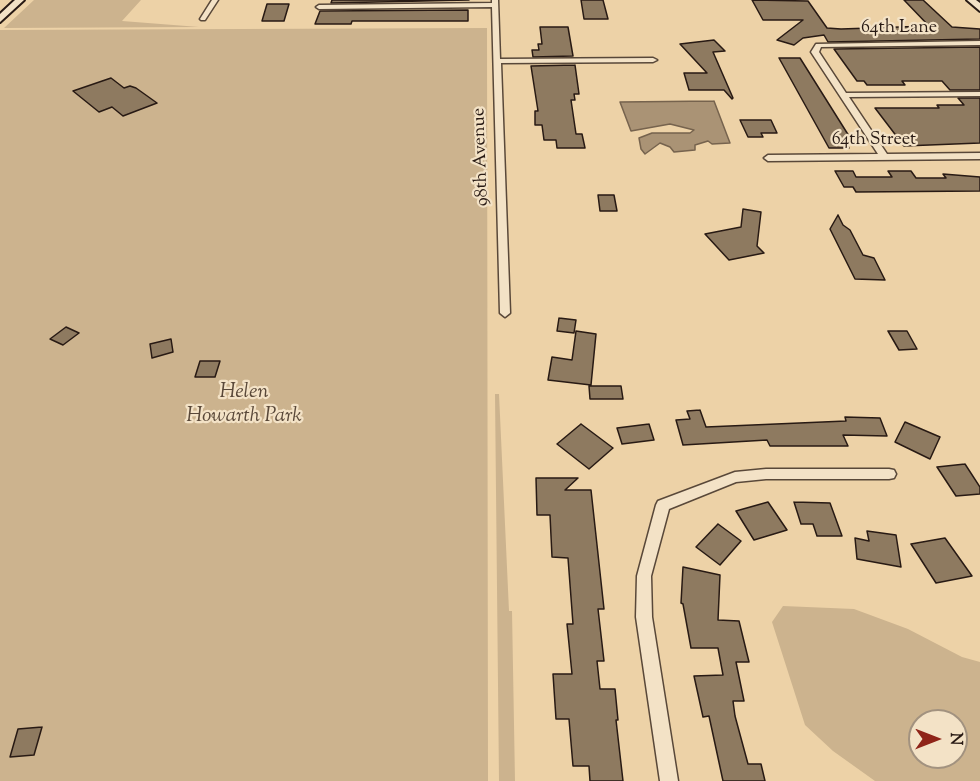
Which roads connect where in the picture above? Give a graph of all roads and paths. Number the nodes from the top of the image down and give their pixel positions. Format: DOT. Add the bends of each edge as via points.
graph roads {
  1 [pos="20,0"];
  2 [pos="215,0"];
  3 [pos="971,0"];
  4 [pos="495,3"];
  5 [pos="319,7"];
  6 [pos="980,8"];
  7 [pos="0,19"];
  8 [pos="203,19"];
  9 [pos="980,44"];
  10 [pos="653,60"];
  11 [pos="498,61"];
  12 [pos="980,94"];
  13 [pos="843,95"];
  14 [pos="980,156"];
  15 [pos="884,157"];
  16 [pos="768,158"];
  17 [pos="505,314"];
  18 [pos="888,474"];
  19 [pos="669,781"];
  1 -- 7 [label="street"];
  2 -- 8 [label="street"];
  3 -- 6 [label="street"];
  4 -- 5 [label="street"];
  4 -- 11 [label="street, 98th Avenue"];
  9 -- 13 [label="street, 64th Lane" via="818,45 815,52"];
  10 -- 11 [label="street"];
  11 -- 17 [label="street, 98th Avenue" via="496,105"];
  12 -- 13 [label="street"];
  13 -- 15 [label="street"];
  14 -- 15 [label="street, 64th Street"];
  15 -- 16 [label="street, 64th Street"];
  18 -- 19 [label="street" via="735,477 663,505 644,576 644,617"];
}
